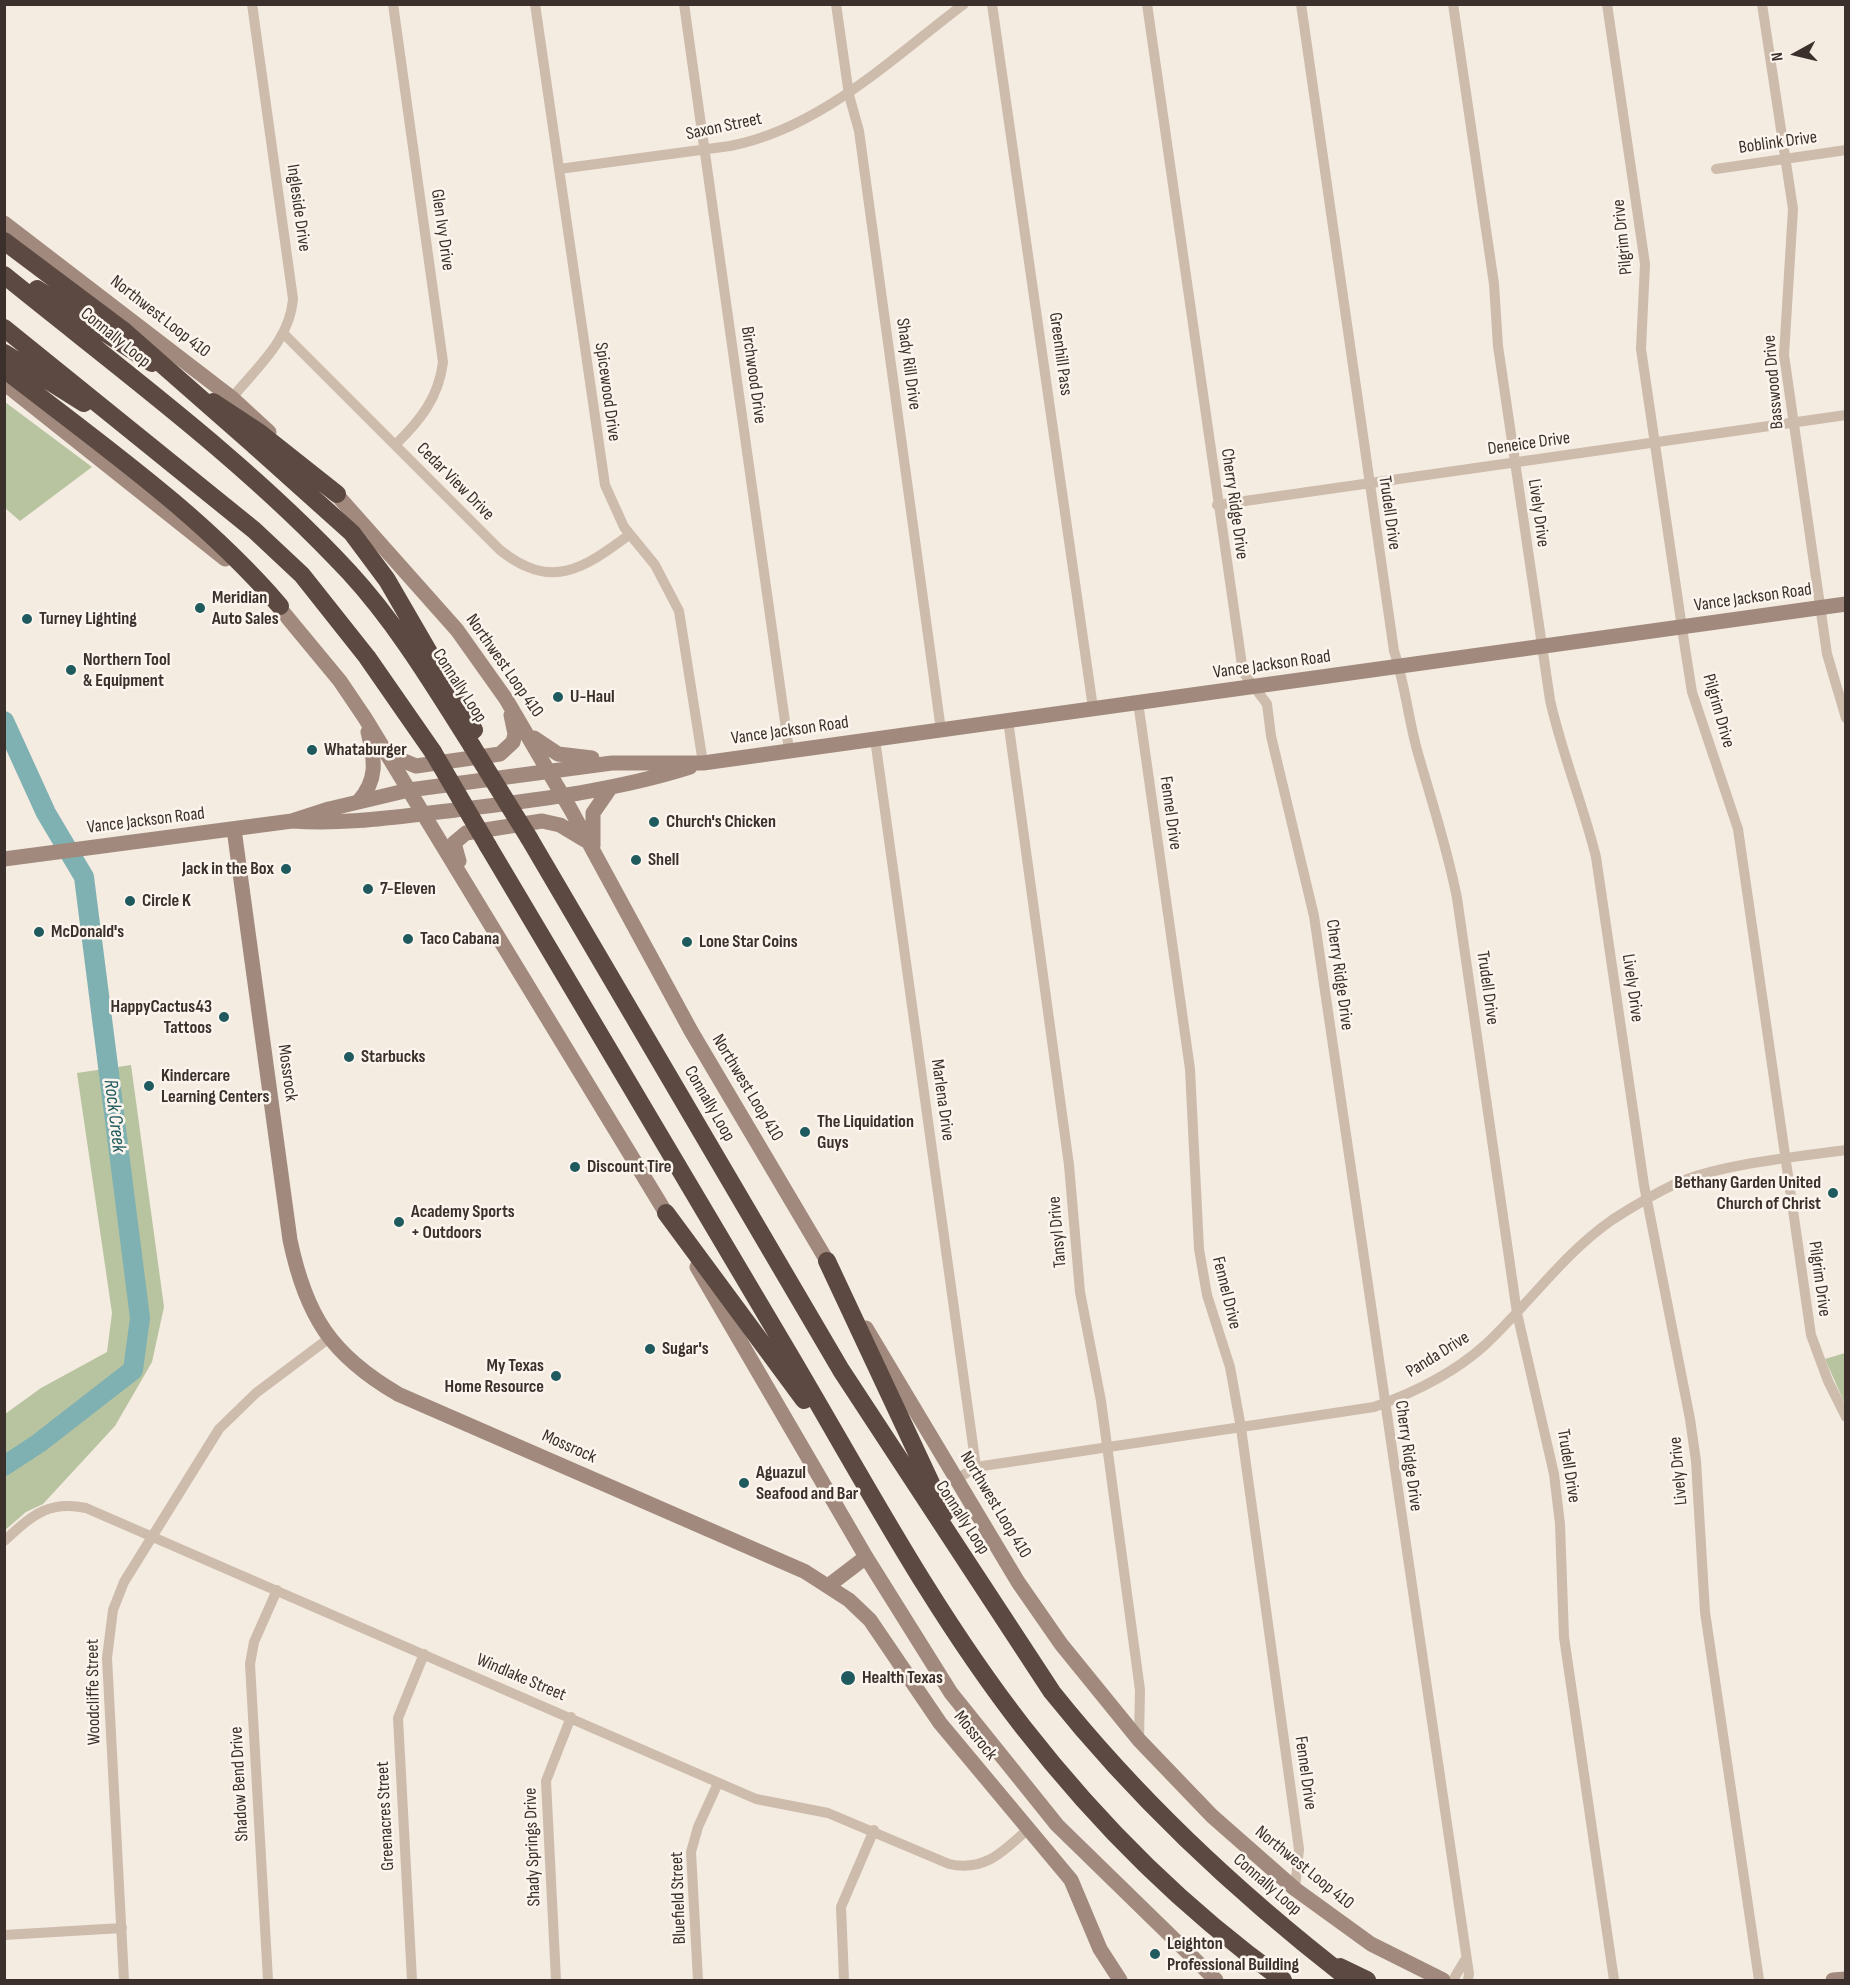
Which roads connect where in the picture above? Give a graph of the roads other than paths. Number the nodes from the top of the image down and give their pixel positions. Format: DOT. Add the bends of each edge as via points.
graph roads {
  1 [pos="252,4"];
  2 [pos="393,4"];
  3 [pos="535,4"];
  4 [pos="684,4"];
  5 [pos="836,4"];
  6 [pos="964,4"];
  7 [pos="992,4"];
  8 [pos="1147,4"];
  9 [pos="1301,4"];
  10 [pos="1453,4"];
  11 [pos="1607,4"];
  12 [pos="1762,4"];
  13 [pos="849,91"];
  14 [pos="705,150"];
  15 [pos="1845,150"];
  16 [pos="1785,159"];
  17 [pos="559,169"];
  18 [pos="1716,169"];
  19 [pos="4,223"];
  20 [pos="4,241"];
  21 [pos="4,268"];
  22 [pos="4,275"];
  23 [pos="4,328"];
  24 [pos="284,334"];
  25 [pos="4,353"];
  26 [pos="4,369"];
  27 [pos="4,383"];
  28 [pos="232,398"];
  29 [pos="1845,415"];
  30 [pos="1793,422"];
  31 [pos="140,436"];
  32 [pos="1655,442"];
  33 [pos="395,445"];
  34 [pos="1515,463"];
  35 [pos="1368,484"];
  36 [pos="338,494"];
  37 [pos="1217,505"];
  38 [pos="629,535"];
  39 [pos="1845,604"];
  40 [pos="280,606"];
  41 [pos="1820,608"];
  42 [pos="1682,628"];
  43 [pos="1541,647"];
  44 [pos="1399,667"];
  45 [pos="1254,687"];
  46 [pos="506,699"];
  47 [pos="1137,702"];
  48 [pos="1093,708"];
  49 [pos="365,718"];
  50 [pos="1845,718"];
  51 [pos="1008,720"];
  52 [pos="941,730"];
  53 [pos="527,732"];
  54 [pos="875,739"];
  55 [pos="477,745"];
  56 [pos="789,750"];
  57 [pos="387,754"];
  58 [pos="612,763"];
  59 [pos="703,763"];
  60 [pos="549,772"];
  61 [pos="611,787"];
  62 [pos="410,790"];
  63 [pos="563,796"];
  64 [pos="357,802"];
  65 [pos="424,814"];
  66 [pos="292,821"];
  67 [pos="234,829"];
  68 [pos="592,848"];
  69 [pos="4,859"];
  70 [pos="478,903"];
  71 [pos="1845,1150"];
  72 [pos="1786,1158"];
  73 [pos="1646,1200"];
  74 [pos="666,1213"];
  75 [pos="827,1261"];
  76 [pos="1517,1313"];
  77 [pos="328,1339"];
  78 [pos="1384,1403"];
  79 [pos="1845,1417"];
  80 [pos="1241,1428"];
  81 [pos="1107,1448"];
  82 [pos="850,1459"];
  83 [pos="976,1467"];
  84 [pos="957,1479"];
  85 [pos="151,1536"];
  86 [pos="4,1541"];
  87 [pos="866,1557"];
  88 [pos="978,1582"];
  89 [pos="828,1586"];
  90 [pos="277,1590"];
  91 [pos="424,1654"];
  92 [pos="572,1717"];
  93 [pos="1139,1740"];
  94 [pos="718,1783"];
  95 [pos="1028,1829"];
  96 [pos="874,1830"];
  97 [pos="1295,1889"];
  98 [pos="122,1928"];
  99 [pos="4,1935"];
  100 [pos="1320,1957"];
  101 [pos="1465,1960"];
  102 [pos="1845,1978"];
  103 [pos="124,1980"];
  104 [pos="268,1980"];
  105 [pos="412,1980"];
  106 [pos="556,1980"];
  107 [pos="698,1980"];
  108 [pos="844,1980"];
  109 [pos="1120,1980"];
  110 [pos="1216,1980"];
  111 [pos="1283,1980"];
  112 [pos="1350,1980"];
  113 [pos="1367,1980"];
  114 [pos="1443,1980"];
  115 [pos="1453,1980"];
  116 [pos="1468,1980"];
  117 [pos="1614,1980"];
  118 [pos="1759,1980"];
  119 [pos="1833,1980"];
  1 -- 24 [label="street, Ingleside Drive" via="292,286 292,311"];
  2 -- 33 [label="street, Glen Ivy Drive" via="443,362 436,394 418,422"];
  3 -- 17 [label="street, Spicewood Drive"];
  4 -- 14 [label="street, Birchwood Drive"];
  5 -- 13 [label="street, Shady Rill Drive"];
  6 -- 13 [label="street, Saxon Street"];
  7 -- 48 [label="street, Greenhill Pass"];
  8 -- 37 [label="street, Cherry Ridge Drive"];
  9 -- 35 [label="street, Trudell Drive"];
  10 -- 34 [label="street, Lively Drive" via="1494,284 1498,346"];
  11 -- 32 [label="street, Pilgrim Drive" via="1645,264 1640,339"];
  12 -- 16 [label="street, Basswood Drive"];
  13 -- 14 [label="street, Saxon Street" via="795,126 753,141"];
  13 -- 52 [label="street, Shady Rill Drive" via="859,131"];
  14 -- 17 [label="street, Saxon Street"];
  14 -- 56 [label="street, Birchwood Drive"];
  15 -- 16 [label="street, Boblink Drive"];
  16 -- 18 [label="street, Boblink Drive"];
  16 -- 30 [label="street, Basswood Drive" via="1793,223 1784,355"];
  17 -- 38 [label="street, Spicewood Drive" via="600,460 609,496"];
  19 -- 28 [label="main road, Northwest Loop 410"];
  20 -- 55 [label="highway, bridge" via="124,331 352,533 387,580 463,708"];
  21 -- 36 [label="highway" via="260,432"];
  22 -- 55 [label="highway, Connally Loop" via="269,493 350,573 421,664"];
  23 -- 31 [label="highway"];
  24 -- 28 [label="street, Ingleside Drive"];
  24 -- 33 [label="street, Cedar View Drive"];
  25 -- 31 [label="highway"];
  26 -- 40 [label="highway" via="200,523"];
  27 -- 40 [label="main road"];
  28 -- 36 [label="main road, Northwest Loop 410"];
  29 -- 30 [label="street, Deneice Drive"];
  30 -- 32 [label="street, Deneice Drive"];
  30 -- 41 [label="street, Basswood Drive"];
  31 -- 82 [label="highway, bridge" via="302,575 368,657 433,752"];
  32 -- 34 [label="street, Deneice Drive"];
  32 -- 42 [label="street, Pilgrim Drive"];
  33 -- 38 [label="street, Cedar View Drive" via="500,550 530,569 552,573 574,570"];
  34 -- 35 [label="street, Deneice Drive"];
  34 -- 43 [label="street, Lively Drive"];
  35 -- 37 [label="street, Deneice Drive"];
  35 -- 44 [label="street, Trudell Drive"];
  36 -- 46 [label="main road, Northwest Loop 410" via="457,630"];
  37 -- 45 [label="street, Cherry Ridge Drive" via="1243,672"];
  38 -- 59 [label="street, Spicewood Drive" via="669,586 679,611"];
  39 -- 41 [label="main road, Vance Jackson Road"];
  40 -- 49 [label="main road"];
  41 -- 42 [label="main road, Vance Jackson Road"];
  41 -- 50 [label="street, Basswood Drive" via="1827,654"];
  42 -- 43 [label="main road, Vance Jackson Road"];
  42 -- 72 [label="street, Pilgrim Drive" via="1692,692 1738,829"];
  43 -- 44 [label="main road, Vance Jackson Road"];
  43 -- 73 [label="street, Lively Drive" via="1560,746 1596,857"];
  44 -- 45 [label="main road, Vance Jackson Road"];
  44 -- 76 [label="street, Trudell Drive" via="1457,898"];
  45 -- 47 [label="main road, Vance Jackson Road"];
  45 -- 78 [label="street, Cherry Ridge Drive" via="1267,704 1314,916"];
  46 -- 53 [label="main road, Northwest Loop 410"];
  46 -- 57 [label="main road" via="515,734 508,750 500,754 416,765"];
  47 -- 48 [label="main road, Vance Jackson Road"];
  47 -- 80 [label="street, Fennel Drive" via="1190,1070 1199,1249 1207,1295 1230,1367"];
  48 -- 51 [label="main road, Vance Jackson Road"];
  49 -- 57 [label="main road"];
  49 -- 64 [label="main road" via="375,771"];
  51 -- 52 [label="main road, Vance Jackson Road"];
  51 -- 81 [label="street, Tansyl Drive" via="1069,1165 1080,1292"];
  52 -- 54 [label="main road, Vance Jackson Road"];
  53 -- 58 [label="main road" via="558,754"];
  53 -- 60 [label="main road, Northwest Loop 410"];
  54 -- 56 [label="main road, Vance Jackson Road"];
  54 -- 83 [label="street, Marlena Drive"];
  55 -- 88 [label="highway, Connally Loop, bridge" via="841,1370"];
  56 -- 59 [label="main road, Vance Jackson Road"];
  57 -- 62 [label="main road"];
  58 -- 59 [label="main road, Vance Jackson Road"];
  58 -- 60 [label="main road, Vance Jackson Road"];
  59 -- 61 [label="main road, Vance Jackson Road" via="654,779"];
  60 -- 62 [label="main road, Vance Jackson Road"];
  60 -- 63 [label="main road, Northwest Loop 410"];
  61 -- 63 [label="main road, Vance Jackson Road"];
  61 -- 68 [label="main road" via="593,813"];
  62 -- 64 [label="main road, Vance Jackson Road"];
  62 -- 65 [label="main road"];
  63 -- 65 [label="main road, Vance Jackson Road"];
  63 -- 68 [label="main road, Northwest Loop 410"];
  64 -- 66 [label="main road, Vance Jackson Road"];
  65 -- 66 [label="main road, Vance Jackson Road" via="340,824"];
  65 -- 70 [label="main road"];
  66 -- 67 [label="main road, Vance Jackson Road"];
  67 -- 69 [label="main road, Vance Jackson Road"];
  67 -- 77 [label="main road, Mossrock" via="290,1240 305,1297"];
  68 -- 70 [label="main road" via="573,831 542,821 466,833 454,843 454,849"];
  68 -- 75 [label="main road, Northwest Loop 410" via="691,1031"];
  70 -- 74 [label="main road"];
  71 -- 72 [label="street, Panda Drive"];
  72 -- 73 [label="street, Panda Drive" via="1687,1179"];
  72 -- 79 [label="street, Pilgrim Drive" via="1811,1335"];
  73 -- 76 [label="street, Panda Drive" via="1589,1239"];
  73 -- 118 [label="street, Lively Drive" via="1690,1419 1705,1612"];
  74 -- 82 [label="highway"];
  74 -- 87 [label="main road"];
  75 -- 84 [label="main road, Northwest Loop 410"];
  75 -- 88 [label="highway"];
  76 -- 78 [label="street, Panda Drive" via="1483,1347 1451,1370"];
  76 -- 117 [label="street, Trudell Drive" via="1554,1474 1564,1637"];
  77 -- 85 [label="street, Woodcliffe Street" via="256,1393 219,1429"];
  77 -- 89 [label="main road, Mossrock" via="355,1366 398,1394 804,1571"];
  78 -- 80 [label="street, Panda Drive" via="1354,1412"];
  78 -- 101 [label="street, Cherry Ridge Drive"];
  80 -- 81 [label="street, Panda Drive"];
  80 -- 97 [label="street, Fennel Drive" via="1299,1849"];
  81 -- 83 [label="street, Panda Drive"];
  81 -- 93 [label="street, Tansyl Drive" via="1140,1690"];
  82 -- 111 [label="highway" via="966,1647 1064,1777 1201,1917"];
  83 -- 84 [label="street, Panda Drive"];
  84 -- 93 [label="main road, Northwest Loop 410" via="1037,1609"];
  85 -- 86 [label="street, Windlake Street" via="86,1508 60,1505 34,1514"];
  85 -- 90 [label="street, Windlake Street"];
  85 -- 98 [label="street, Woodcliffe Street" via="117,1597 107,1643"];
  87 -- 89 [label="main road"];
  87 -- 110 [label="main road" via="951,1693 1021,1783 1102,1872"];
  88 -- 100 [label="highway, Connally Loop" via="1052,1692 1092,1742 1206,1859 1264,1913"];
  89 -- 95 [label="main road, Mossrock" via="870,1620 940,1723"];
  90 -- 91 [label="street, Windlake Street"];
  90 -- 104 [label="street, Shadow Bend Drive" via="254,1642 250,1664"];
  91 -- 92 [label="street, Windlake Street"];
  91 -- 105 [label="street, Greenacres Street" via="398,1718"];
  92 -- 94 [label="street, Windlake Street"];
  92 -- 106 [label="street, Shady Springs Drive" via="546,1780"];
  93 -- 97 [label="main road, Northwest Loop 410" via="1212,1816"];
  94 -- 96 [label="street, Windlake Street" via="756,1799 828,1813"];
  94 -- 107 [label="street, Bluefield Street" via="698,1827 692,1852"];
  95 -- 96 [label="street, Windlake Street" via="993,1860 962,1867"];
  95 -- 109 [label="main road, Mossrock" via="1071,1880 1091,1930"];
  96 -- 108 [label="street" via="841,1907"];
  97 -- 114 [label="main road, Northwest Loop 410" via="1371,1944"];
  98 -- 99 [label="street"];
  98 -- 103 [label="street, Woodcliffe Street"];
  100 -- 112 [label="highway, Connally Loop"];
  100 -- 113 [label="highway"];
  101 -- 115 [label="street"];
  101 -- 116 [label="street, Cherry Ridge Drive"];
  102 -- 119 [label="main road"];
}
